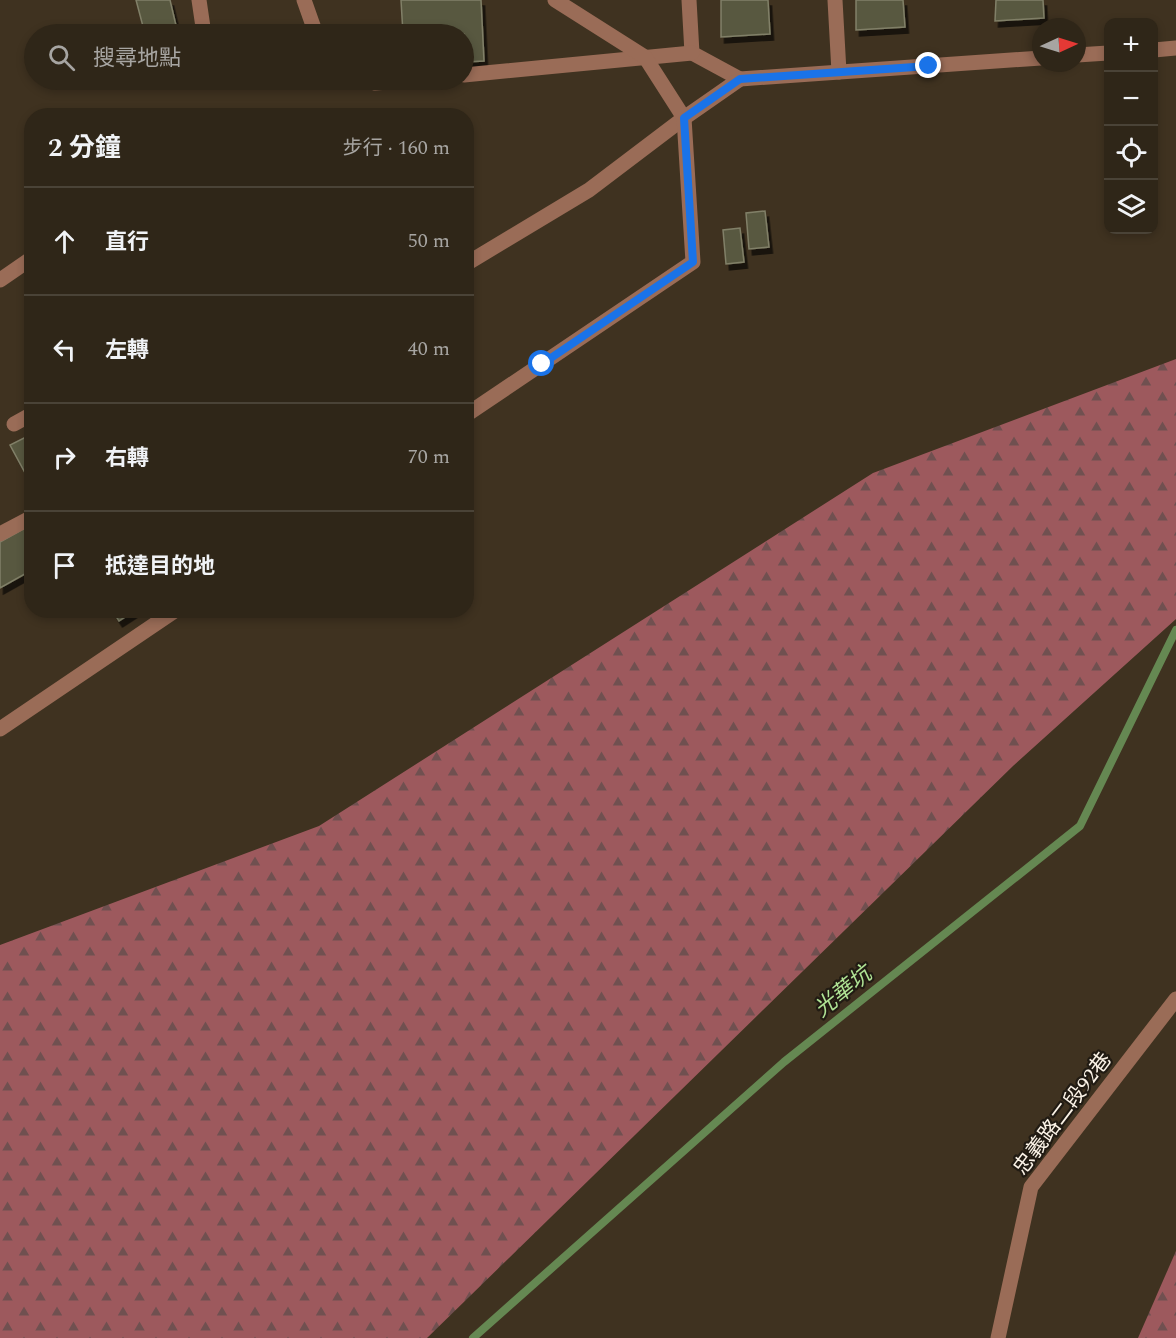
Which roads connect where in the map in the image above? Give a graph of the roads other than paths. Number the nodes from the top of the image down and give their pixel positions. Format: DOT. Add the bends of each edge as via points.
graph roads {
  1 [pos="199,0"];
  2 [pos="304,0"];
  3 [pos="555,0"];
  4 [pos="689,0"];
  5 [pos="835,0"];
  6 [pos="203,24"];
  7 [pos="312,24"];
  8 [pos="1176,48"];
  9 [pos="1158,50"];
  10 [pos="692,53"];
  11 [pos="1104,53"];
  12 [pos="1086,54"];
  13 [pos="645,57"];
  14 [pos="1032,59"];
  15 [pos="839,72"];
  16 [pos="474,74"];
  17 [pos="740,79"];
  18 [pos="684,118"];
  19 [pos="474,259"];
  20 [pos="24,264"];
  21 [pos="0,280"];
  22 [pos="474,410"];
  23 [pos="24,418"];
  24 [pos="14,424"];
  25 [pos="24,521"];
  26 [pos="0,534"];
  27 [pos="164,618"];
  28 [pos="0,729"];
  29 [pos="1176,999"];
  30 [pos="998,1338"];
  1 -- 6 [label="street"];
  2 -- 7 [label="street"];
  3 -- 13 [label="street"];
  4 -- 10 [label="street"];
  5 -- 15 [label="street"];
  8 -- 9 [label="street"];
  10 -- 13 [label="street"];
  10 -- 17 [label="street"];
  11 -- 12 [label="street"];
  13 -- 16 [label="street"];
  13 -- 18 [label="street"];
  14 -- 15 [label="street"];
  15 -- 17 [label="street"];
  17 -- 18 [label="street"];
  18 -- 19 [label="street" via="588,190"];
  18 -- 22 [label="street" via="693,262"];
  20 -- 21 [label="street"];
  23 -- 24 [label="street"];
  25 -- 26 [label="street"];
  27 -- 28 [label="street"];
  29 -- 30 [label="street, 忠義路二段92巷" via="1031,1187"];
}
